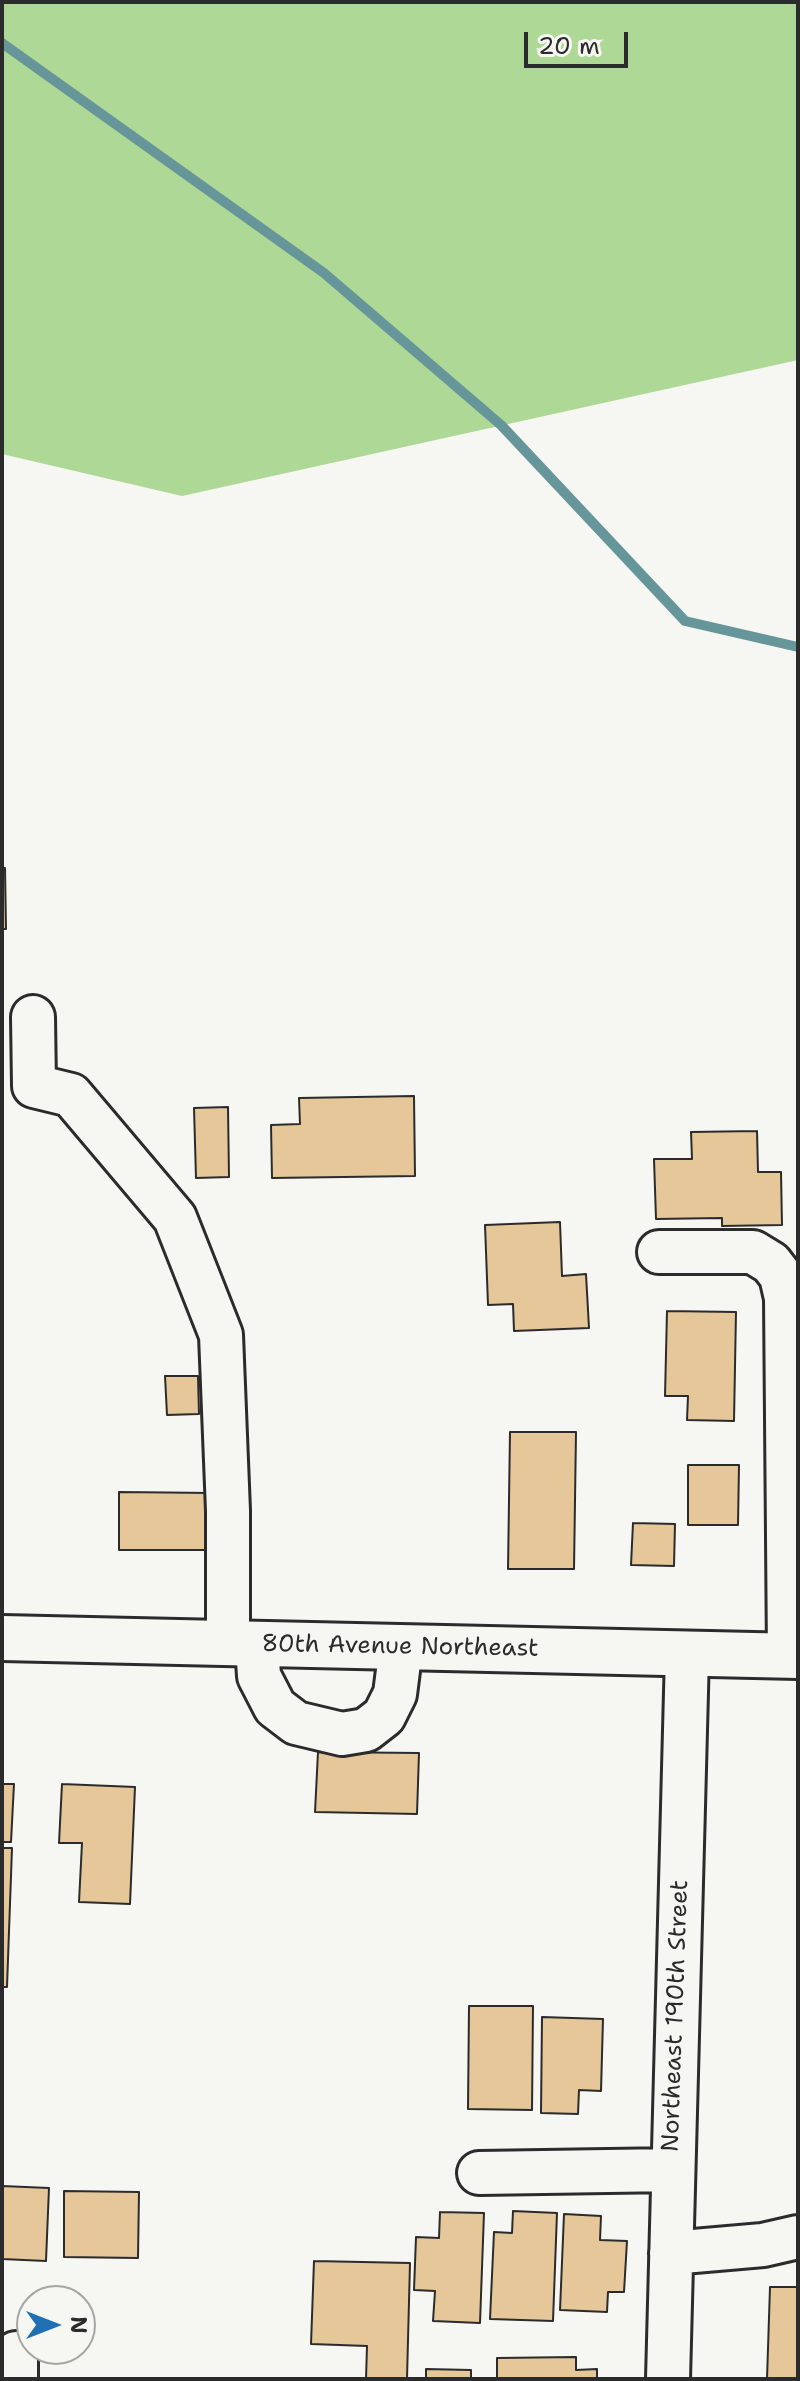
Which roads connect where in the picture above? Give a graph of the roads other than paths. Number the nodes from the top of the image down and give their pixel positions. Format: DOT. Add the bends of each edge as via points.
graph roads {
  1 [pos="33,1017"];
  2 [pos="659,1252"];
  3 [pos="2,1638"];
  4 [pos="243,1643"];
  5 [pos="401,1647"];
  6 [pos="687,1654"];
  7 [pos="793,1656"];
  8 [pos="672,2170"];
  9 [pos="479,2173"];
  10 [pos="798,2237"];
  11 [pos="671,2253"];
  12 [pos="668,2379"];
  1 -- 4 [label="street" via="34,1086 71,1095 175,1218 221,1335 228,1511"];
  2 -- 7 [label="street" via="753,1252 781,1276 786,1298"];
  3 -- 4 [label="main road, 80th Avenue Northeast"];
  4 -- 5 [label="main road, 80th Avenue Northeast"];
  4 -- 5 [label="street" via="275,1707 296,1723 342,1734 366,1730 384,1716 395,1694"];
  5 -- 6 [label="main road, 80th Avenue Northeast"];
  6 -- 7 [label="main road, 80th Avenue Northeast"];
  6 -- 8 [label="street, Northeast 190th Street"];
  8 -- 9 [label="street"];
  8 -- 11 [label="street, Northeast 190th Street"];
  10 -- 11 [label="street"];
  11 -- 12 [label="street, Northeast 190th Street"];
}
